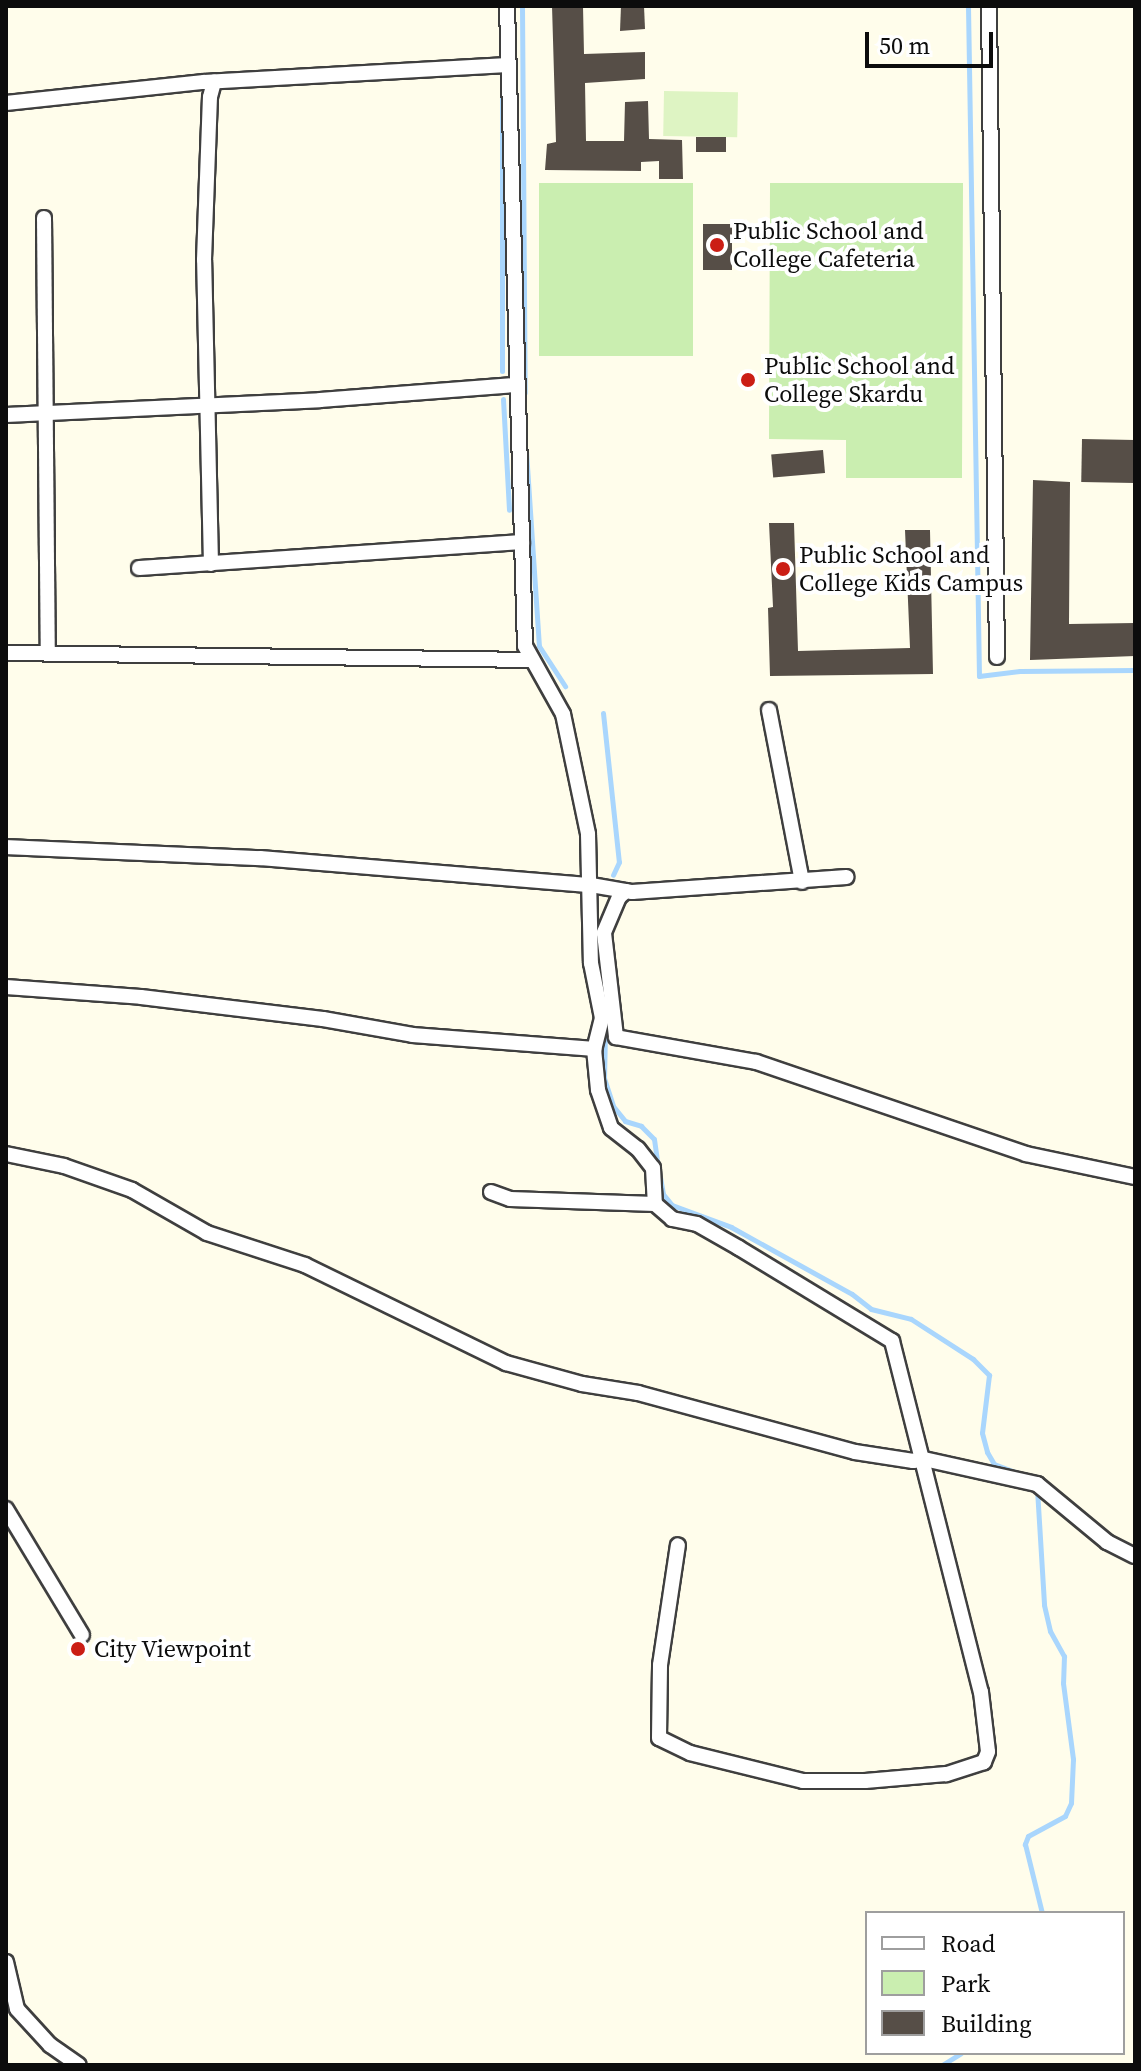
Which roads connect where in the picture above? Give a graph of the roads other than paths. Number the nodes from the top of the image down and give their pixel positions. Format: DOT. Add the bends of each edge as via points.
graph roads {
  1 [pos="507,6"];
  2 [pos="989,6"];
  3 [pos="508,65"];
  4 [pos="214,82"];
  5 [pos="6,103"];
  6 [pos="44,218"];
  7 [pos="515,385"];
  8 [pos="208,406"];
  9 [pos="47,414"];
  10 [pos="6,415"];
  11 [pos="522,542"];
  12 [pos="211,564"];
  13 [pos="139,568"];
  14 [pos="6,653"];
  15 [pos="48,653"];
  16 [pos="997,657"];
  17 [pos="531,660"];
  18 [pos="769,710"];
  19 [pos="6,847"];
  20 [pos="846,877"];
  21 [pos="802,882"];
  22 [pos="591,885"];
  23 [pos="626,891"];
  24 [pos="6,987"];
  25 [pos="594,1049"];
  26 [pos="6,1154"];
  27 [pos="1135,1177"];
  28 [pos="491,1192"];
  29 [pos="655,1204"];
  30 [pos="924,1459"];
  31 [pos="6,1509"];
  32 [pos="678,1545"];
  33 [pos="1135,1556"];
  34 [pos="82,1635"];
  35 [pos="6,1962"];
  36 [pos="79,2065"];
  1 -- 3 [label="street"];
  2 -- 16 [label="street"];
  3 -- 4 [label="street"];
  3 -- 7 [label="street"];
  4 -- 5 [label="street"];
  4 -- 8 [label="street" via="204,260"];
  6 -- 9 [label="street"];
  7 -- 8 [label="street"];
  7 -- 11 [label="street"];
  8 -- 9 [label="street"];
  8 -- 12 [label="street"];
  9 -- 10 [label="street"];
  9 -- 15 [label="street"];
  11 -- 12 [label="street"];
  11 -- 17 [label="street" via="524,633"];
  12 -- 13 [label="street"];
  14 -- 15 [label="street"];
  15 -- 17 [label="street"];
  17 -- 22 [label="street" via="563,714 588,834"];
  18 -- 21 [label="street"];
  19 -- 22 [label="street" via="260,858"];
  20 -- 21 [label="street"];
  21 -- 23 [label="street"];
  22 -- 23 [label="street"];
  22 -- 25 [label="street" via="591,963 602,1018"];
  23 -- 27 [label="street" via="604,933 616,1037 756,1062 1026,1154"];
  24 -- 25 [label="street" via="141,997 413,1035"];
  25 -- 29 [label="street" via="598,1090 611,1128 653,1168"];
  26 -- 30 [label="street" via="64,1166 132,1190 207,1233 305,1265 506,1363 855,1452"];
  28 -- 29 [label="street" via="510,1199"];
  29 -- 30 [label="street" via="672,1219 697,1224 892,1341"];
  30 -- 32 [label="street" via="981,1692 988,1752 984,1762 946,1774 803,1781 690,1753 659,1738 660,1665"];
  30 -- 33 [label="street" via="1037,1484 1107,1542"];
  31 -- 34 [label="street"];
  35 -- 36 [label="street" via="17,2009 50,2045"];
}
